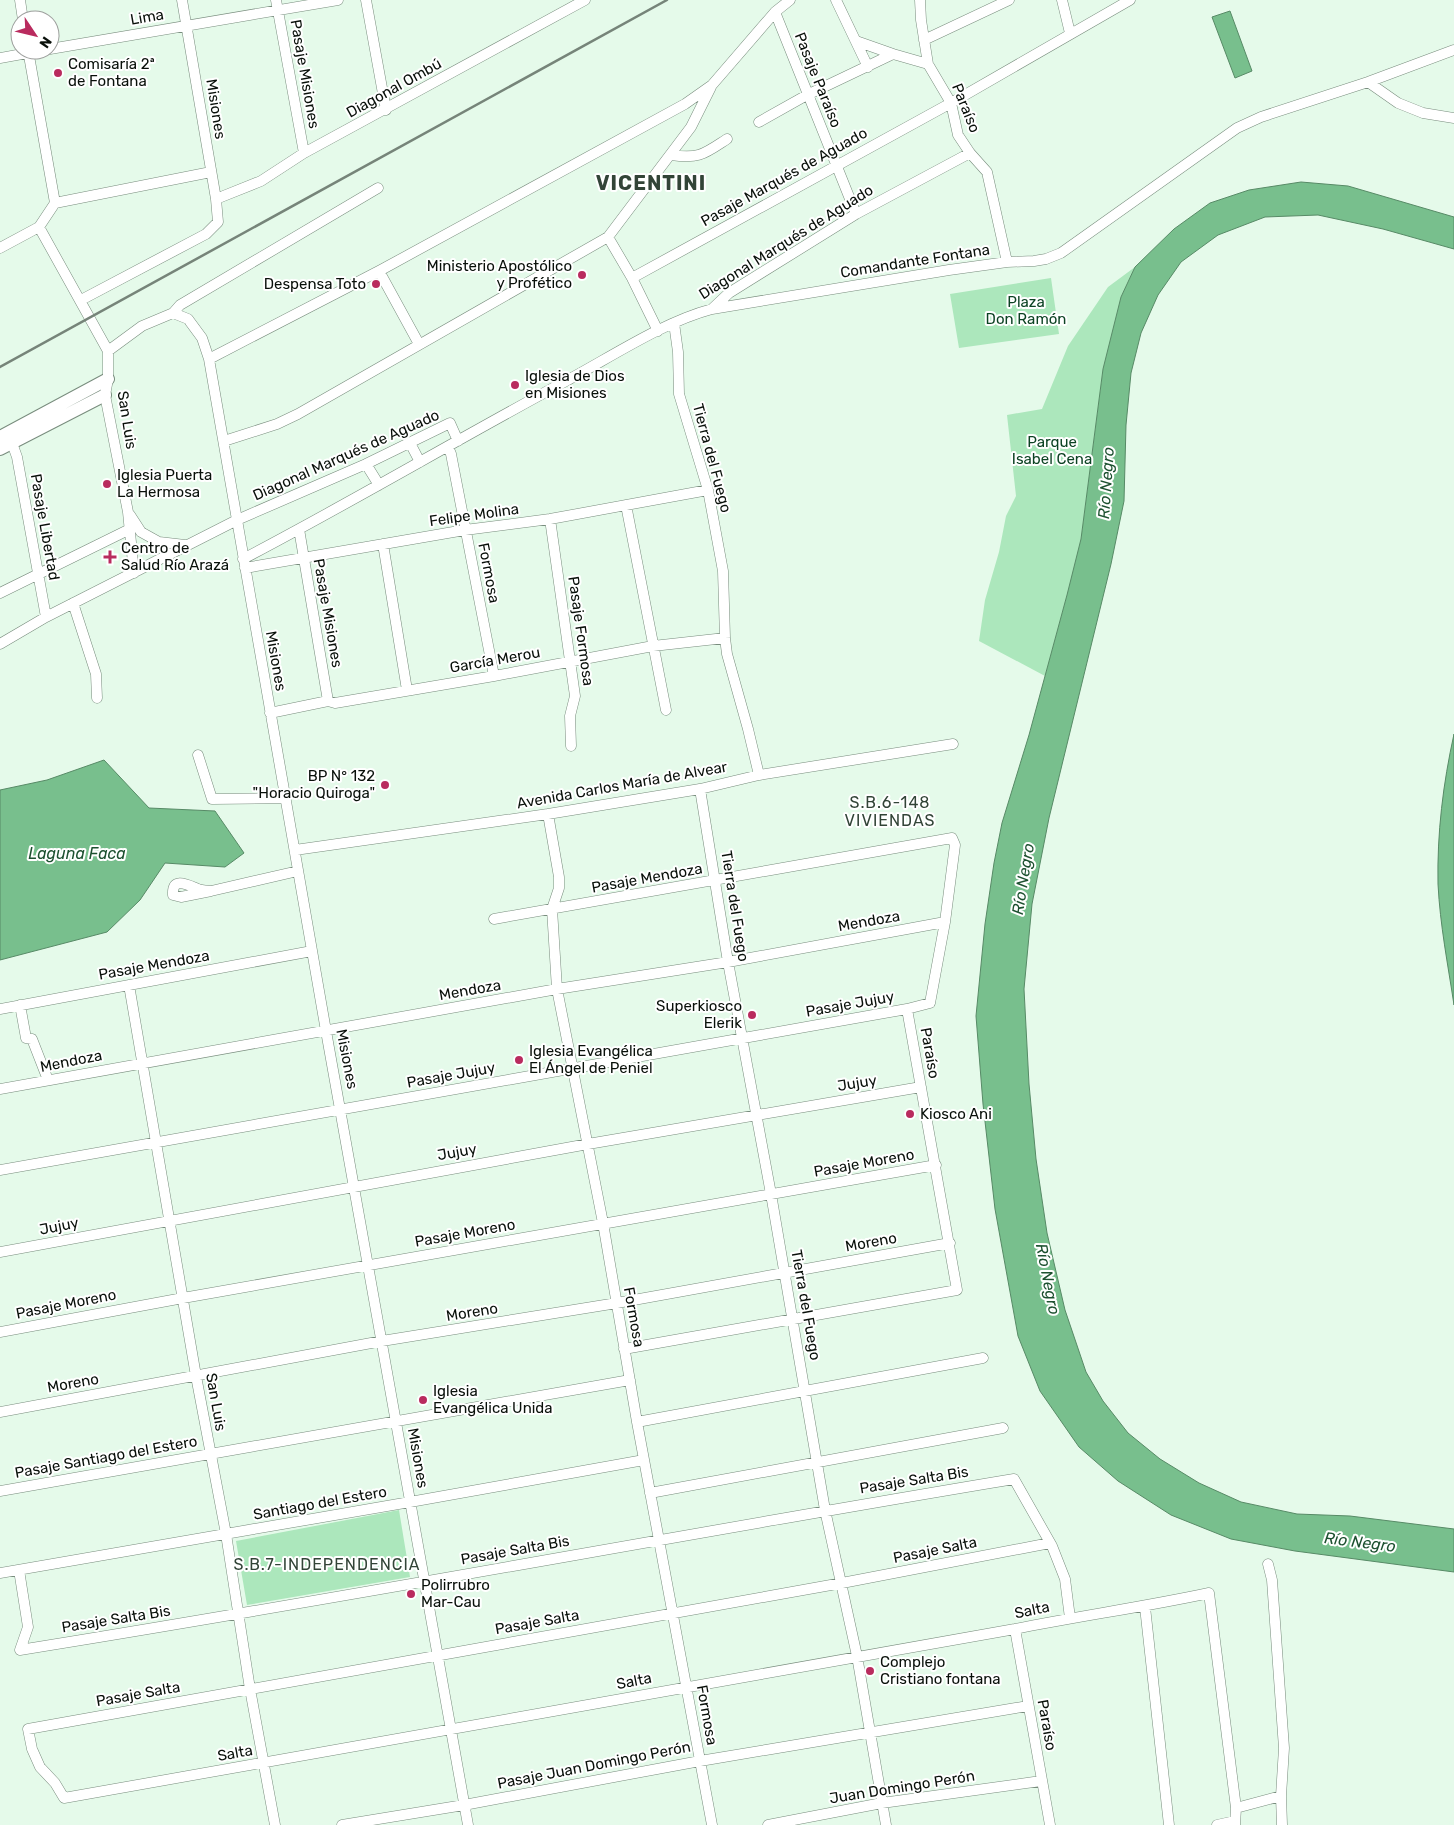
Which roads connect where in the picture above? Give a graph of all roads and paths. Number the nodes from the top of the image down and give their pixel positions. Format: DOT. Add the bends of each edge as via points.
graph roads {
  1 [pos="182,0"];
  2 [pos="276,0"];
  3 [pos="338,0"];
  4 [pos="366,0"];
  5 [pos="585,0"];
  6 [pos="790,0"];
  7 [pos="836,0"];
  8 [pos="920,0"];
  9 [pos="1010,0"];
  10 [pos="1062,0"];
  11 [pos="1130,0"];
  12 [pos="278,11"];
  13 [pos="775,12"];
  14 [pos="187,26"];
  15 [pos="1070,33"];
  16 [pos="924,40"];
  17 [pos="856,41"];
  18 [pos="60,47"];
  19 [pos="1454,50"];
  20 [pos="893,54"];
  21 [pos="30,60"];
  22 [pos="928,64"];
  23 [pos="868,67"];
  24 [pos="1368,82"];
  25 [pos="712,86"];
  26 [pos="807,95"];
  27 [pos="950,103"];
  28 [pos="386,110"];
  29 [pos="1454,118"];
  30 [pos="759,122"];
  31 [pos="727,139"];
  32 [pos="304,153"];
  33 [pos="970,153"];
  34 [pos="671,155"];
  35 [pos="836,165"];
  36 [pos="212,172"];
  37 [pos="378,188"];
  38 [pos="216,199"];
  39 [pos="56,203"];
  40 [pos="856,214"];
  41 [pos="39,228"];
  42 [pos="608,237"];
  43 [pos="0,248"];
  44 [pos="1007,262"];
  45 [pos="378,271"];
  46 [pos="632,278"];
  47 [pos="80,300"];
  48 [pos="712,310"];
  49 [pos="173,313"];
  50 [pos="674,323"];
  51 [pos="658,331"];
  52 [pos="419,344"];
  53 [pos="108,351"];
  54 [pos="208,359"];
  55 [pos="108,379"];
  56 [pos="105,395"];
  57 [pos="0,437"];
  58 [pos="224,441"];
  59 [pos="458,441"];
  60 [pos="12,443"];
  61 [pos="410,443"];
  62 [pos="448,447"];
  63 [pos="0,449"];
  64 [pos="420,462"];
  65 [pos="366,464"];
  66 [pos="379,485"];
  67 [pos="708,490"];
  68 [pos="626,505"];
  69 [pos="128,512"];
  70 [pos="550,519"];
  71 [pos="237,520"];
  72 [pos="299,529"];
  73 [pos="130,530"];
  74 [pos="465,530"];
  75 [pos="382,544"];
  76 [pos="185,545"];
  77 [pos="303,557"];
  78 [pos="244,563"];
  79 [pos="134,573"];
  80 [pos="38,574"];
  81 [pos="0,593"];
  82 [pos="73,603"];
  83 [pos="46,617"];
  84 [pos="725,638"];
  85 [pos="0,644"];
  86 [pos="653,646"];
  87 [pos="570,662"];
  88 [pos="494,676"];
  89 [pos="407,690"];
  90 [pos="97,698"];
  91 [pos="328,702"];
  92 [pos="666,710"];
  93 [pos="270,713"];
  94 [pos="953,744"];
  95 [pos="570,746"];
  96 [pos="198,755"];
  97 [pos="758,775"];
  98 [pos="700,789"];
  99 [pos="286,798"];
  100 [pos="548,814"];
  101 [pos="952,838"];
  102 [pos="295,850"];
  103 [pos="298,871"];
  104 [pos="716,881"];
  105 [pos="210,891"];
  106 [pos="552,909"];
  107 [pos="494,919"];
  108 [pos="945,922"];
  109 [pos="312,952"];
  110 [pos="728,962"];
  111 [pos="129,985"];
  112 [pos="557,989"];
  113 [pos="20,1004"];
  114 [pos="0,1008"];
  115 [pos="907,1009"];
  116 [pos="326,1031"];
  117 [pos="742,1038"];
  118 [pos="143,1062"];
  119 [pos="573,1069"];
  120 [pos="48,1080"];
  121 [pos="921,1087"];
  122 [pos="0,1089"];
  123 [pos="341,1110"];
  124 [pos="756,1114"];
  125 [pos="156,1143"];
  126 [pos="588,1144"];
  127 [pos="936,1165"];
  128 [pos="0,1170"];
  129 [pos="354,1186"];
  130 [pos="771,1194"];
  131 [pos="169,1221"];
  132 [pos="603,1223"];
  133 [pos="950,1243"];
  134 [pos="0,1252"];
  135 [pos="369,1265"];
  136 [pos="784,1272"];
  137 [pos="183,1298"];
  138 [pos="617,1303"];
  139 [pos="793,1320"];
  140 [pos="0,1332"];
  141 [pos="382,1342"];
  142 [pos="624,1349"];
  143 [pos="983,1358"];
  144 [pos="196,1376"];
  145 [pos="630,1380"];
  146 [pos="806,1391"];
  147 [pos="0,1412"];
  148 [pos="396,1421"];
  149 [pos="637,1422"];
  150 [pos="1003,1428"];
  151 [pos="210,1454"];
  152 [pos="644,1460"];
  153 [pos="818,1463"];
  154 [pos="0,1491"];
  155 [pos="650,1494"];
  156 [pos="410,1502"];
  157 [pos="825,1510"];
  158 [pos="226,1534"];
  159 [pos="659,1540"];
  160 [pos="1050,1543"];
  161 [pos="1268,1564"];
  162 [pos="19,1570"];
  163 [pos="0,1574"];
  164 [pos="424,1581"];
  165 [pos="842,1583"];
  166 [pos="1145,1607"];
  167 [pos="673,1613"];
  168 [pos="239,1615"];
  169 [pos="1070,1618"];
  170 [pos="1015,1629"];
  171 [pos="438,1656"];
  172 [pos="857,1656"];
  173 [pos="686,1687"];
  174 [pos="250,1689"];
  175 [pos="1028,1706"];
  176 [pos="451,1730"];
  177 [pos="869,1732"];
  178 [pos="700,1761"];
  179 [pos="264,1763"];
  180 [pos="1041,1781"];
  181 [pos="1281,1796"];
  182 [pos="64,1798"];
  183 [pos="882,1803"];
  184 [pos="464,1804"];
  185 [pos="1236,1808"];
  186 [pos="1235,1823"];
  187 [pos="275,1825"];
  188 [pos="342,1825"];
  189 [pos="468,1825"];
  190 [pos="712,1825"];
  191 [pos="768,1825"];
  192 [pos="886,1825"];
  193 [pos="1050,1825"];
  194 [pos="1169,1825"];
  195 [pos="1217,1825"];
  196 [pos="1282,1825"];
  1 -- 14 [label="street, Misiones"];
  2 -- 12 [label="street, Pasaje Misiones"];
  3 -- 12 [label="street, Lima"];
  4 -- 28 [label="street"];
  5 -- 28 [label="street, Diagonal Ombú"];
  6 -- 13 [label="street"];
  7 -- 17 [label="street"];
  8 -- 16 [label="street, Paraíso"];
  9 -- 16 [label="street"];
  10 -- 15 [label="street"];
  11 -- 15 [label="street"];
  12 -- 14 [label="street, Lima"];
  12 -- 32 [label="street, Pasaje Misiones"];
  13 -- 25 [label="street"];
  13 -- 26 [label="street, Pasaje Paraíso"];
  14 -- 18 [label="street, Lima"];
  14 -- 36 [label="street, Misiones"];
  15 -- 27 [label="street"];
  16 -- 22 [label="street, Paraíso"];
  17 -- 20 [label="street"];
  17 -- 23 [label="street"];
  19 -- 24 [label="street, Comandante Fontana"];
  20 -- 22 [label="street"];
  20 -- 23 [label="street"];
  21 -- 39 [label="street"];
  22 -- 27 [label="street, Paraíso"];
  23 -- 26 [label="street"];
  24 -- 29 [label="street" via="1398,103 1423,113"];
  24 -- 44 [label="street, Comandante Fontana" via="1237,128 1061,253 1046,259"];
  25 -- 34 [label="street" via="691,128"];
  25 -- 45 [label="street" via="685,104"];
  26 -- 30 [label="street"];
  26 -- 35 [label="street, Pasaje Paraíso"];
  27 -- 33 [label="street, Paraíso" via="958,134"];
  27 -- 35 [label="street, Pasaje Marqués de Aguado"];
  28 -- 32 [label="street, Diagonal Ombú"];
  31 -- 34 [label="street" via="704,154 689,157"];
  32 -- 38 [label="street, Diagonal Ombú" via="261,181"];
  33 -- 40 [label="street, Diagonal Marqués de Aguado"];
  33 -- 44 [label="street, Paraíso" via="987,172"];
  34 -- 42 [label="street"];
  35 -- 40 [label="street, Pasaje Paraíso"];
  35 -- 46 [label="street, Pasaje Marqués de Aguado"];
  36 -- 38 [label="street, Misiones"];
  36 -- 39 [label="street"];
  37 -- 49 [label="street" via="180,305"];
  38 -- 47 [label="street, Misiones" via="218,222 206,234"];
  39 -- 41 [label="street"];
  40 -- 48 [label="street, Diagonal Marqués de Aguado" via="729,293"];
  41 -- 43 [label="street"];
  41 -- 47 [label="street, San Luis"];
  42 -- 46 [label="street"];
  42 -- 52 [label="street"];
  44 -- 48 [label="street, Comandante Fontana"];
  45 -- 52 [label="street"];
  45 -- 54 [label="street"];
  46 -- 51 [label="street"];
  47 -- 53 [label="street, San Luis"];
  48 -- 50 [label="street, Diagonal Marqués de Aguado"];
  49 -- 53 [label="street" via="142,326"];
  49 -- 54 [label="street, Misiones" via="188,320 202,338"];
  50 -- 51 [label="street, Diagonal Marqués de Aguado"];
  50 -- 67 [label="street, Tierra del Fuego" via="680,394"];
  51 -- 59 [label="street, Diagonal Marqués de Aguado"];
  52 -- 58 [label="street" via="277,424"];
  53 -- 55 [label="street, San Luis"];
  54 -- 58 [label="street, Misiones"];
  55 -- 56 [label="street, San Luis"];
  55 -- 57 [label="main road"];
  56 -- 60 [label="main road"];
  56 -- 69 [label="street, San Luis"];
  58 -- 71 [label="street, Misiones"];
  59 -- 61 [label="street, Diagonal Marqués de Aguado" via="450,424"];
  59 -- 62 [label="street, Diagonal Marqués de Aguado"];
  60 -- 63 [label="main road"];
  60 -- 80 [label="street, Pasaje Libertad"];
  61 -- 64 [label="street"];
  61 -- 65 [label="street, Diagonal Marqués de Aguado"];
  62 -- 64 [label="street, Diagonal Marqués de Aguado"];
  62 -- 74 [label="street, Formosa"];
  64 -- 66 [label="street, Diagonal Marqués de Aguado"];
  65 -- 66 [label="street"];
  65 -- 71 [label="street, Diagonal Marqués de Aguado"];
  66 -- 72 [label="street, Diagonal Marqués de Aguado"];
  67 -- 68 [label="street, Felipe Molina"];
  67 -- 84 [label="street, Tierra del Fuego" via="723,571"];
  68 -- 70 [label="street, Felipe Molina"];
  68 -- 86 [label="street"];
  69 -- 73 [label="street, San Luis"];
  69 -- 76 [label="street" via="141,532 159,542"];
  70 -- 74 [label="street, Felipe Molina"];
  70 -- 87 [label="street, Pasaje Formosa"];
  71 -- 76 [label="street, Diagonal Marqués de Aguado"];
  71 -- 78 [label="street, Misiones"];
  72 -- 77 [label="street, Pasaje Misiones"];
  72 -- 78 [label="street, Diagonal Marqués de Aguado"];
  73 -- 79 [label="street, San Luis"];
  73 -- 80 [label="street"];
  74 -- 75 [label="street, Felipe Molina"];
  74 -- 88 [label="street, Formosa"];
  75 -- 77 [label="street, Felipe Molina"];
  75 -- 89 [label="street"];
  76 -- 79 [label="street, Diagonal Marqués de Aguado"];
  77 -- 78 [label="street, Felipe Molina"];
  77 -- 91 [label="street, Pasaje Misiones"];
  78 -- 93 [label="street, Misiones"];
  79 -- 82 [label="street, Diagonal Marqués de Aguado"];
  80 -- 81 [label="street"];
  80 -- 83 [label="street, Pasaje Libertad"];
  82 -- 83 [label="street, Diagonal Marqués de Aguado"];
  82 -- 90 [label="street" via="96,674"];
  83 -- 85 [label="street, Diagonal Marqués de Aguado"];
  84 -- 86 [label="street, García Merou"];
  84 -- 97 [label="street, Tierra del Fuego"];
  86 -- 87 [label="street, García Merou"];
  86 -- 92 [label="street"];
  87 -- 88 [label="street, García Merou"];
  87 -- 95 [label="street, Pasaje Formosa" via="575,696 570,716"];
  88 -- 89 [label="street, García Merou"];
  89 -- 91 [label="street, García Merou"];
  91 -- 93 [label="street, García Merou"];
  93 -- 99 [label="street, Misiones"];
  94 -- 97 [label="street, Avenida Carlos María de Alvear"];
  96 -- 99 [label="street" via="212,799"];
  97 -- 98 [label="street, Avenida Carlos María de Alvear"];
  98 -- 100 [label="street, Avenida Carlos María de Alvear"];
  98 -- 104 [label="street, Tierra del Fuego"];
  99 -- 102 [label="street, Misiones"];
  100 -- 102 [label="street, Avenida Carlos María de Alvear"];
  100 -- 106 [label="street, Formosa" via="559,877"];
  101 -- 104 [label="street, Pasaje Mendoza"];
  101 -- 108 [label="street, Paraíso" via="954,857"];
  102 -- 103 [label="street, Misiones"];
  103 -- 105 [label="street"];
  103 -- 109 [label="street, Misiones"];
  104 -- 106 [label="street, Pasaje Mendoza"];
  104 -- 110 [label="street, Tierra del Fuego"];
  106 -- 107 [label="street, Pasaje Mendoza"];
  106 -- 112 [label="street, Formosa"];
  108 -- 110 [label="street, Mendoza"];
  108 -- 115 [label="street, Paraíso" via="930,1003"];
  109 -- 111 [label="street, Pasaje Mendoza"];
  109 -- 116 [label="street, Misiones"];
  110 -- 112 [label="street, Mendoza"];
  110 -- 117 [label="street, Tierra del Fuego"];
  111 -- 113 [label="street, Pasaje Mendoza"];
  111 -- 118 [label="street, San Luis"];
  112 -- 116 [label="street, Mendoza"];
  112 -- 119 [label="street, Formosa"];
  113 -- 114 [label="street, Pasaje Mendoza"];
  113 -- 120 [label="street" via="26,1038 32,1039"];
  115 -- 117 [label="street, Pasaje Jujuy"];
  115 -- 121 [label="street, Paraíso"];
  116 -- 118 [label="street, Mendoza"];
  116 -- 123 [label="street, Misiones"];
  117 -- 119 [label="street, Pasaje Jujuy"];
  117 -- 124 [label="street, Tierra del Fuego"];
  118 -- 120 [label="street, Mendoza"];
  118 -- 125 [label="street, San Luis"];
  119 -- 123 [label="street, Pasaje Jujuy"];
  119 -- 126 [label="street, Formosa"];
  120 -- 122 [label="street, Mendoza"];
  121 -- 124 [label="street, Jujuy"];
  121 -- 127 [label="street, Paraíso"];
  123 -- 125 [label="street, Pasaje Jujuy"];
  123 -- 129 [label="street, Misiones"];
  124 -- 126 [label="street, Jujuy"];
  124 -- 130 [label="street, Tierra del Fuego"];
  125 -- 128 [label="street, Pasaje Jujuy"];
  125 -- 131 [label="street, San Luis"];
  126 -- 129 [label="street, Jujuy"];
  126 -- 132 [label="street, Formosa"];
  127 -- 130 [label="street, Pasaje Moreno"];
  127 -- 133 [label="street, Paraíso"];
  129 -- 131 [label="street, Jujuy"];
  129 -- 135 [label="street, Misiones"];
  130 -- 132 [label="street, Pasaje Moreno"];
  130 -- 136 [label="street, Tierra del Fuego"];
  131 -- 134 [label="street, Jujuy"];
  131 -- 137 [label="street, San Luis"];
  132 -- 135 [label="street, Pasaje Moreno"];
  132 -- 138 [label="street, Formosa"];
  133 -- 136 [label="street, Moreno"];
  133 -- 139 [label="street, Paraíso" via="957,1290"];
  135 -- 137 [label="street, Pasaje Moreno"];
  135 -- 141 [label="street, Misiones"];
  136 -- 138 [label="street, Moreno"];
  136 -- 139 [label="street, Tierra del Fuego"];
  137 -- 140 [label="street, Pasaje Moreno"];
  137 -- 144 [label="street, San Luis"];
  138 -- 141 [label="street, Moreno"];
  138 -- 142 [label="street, Formosa"];
  139 -- 142 [label="street"];
  139 -- 146 [label="street, Tierra del Fuego"];
  141 -- 144 [label="street, Moreno"];
  141 -- 148 [label="street, Misiones"];
  142 -- 145 [label="street, Formosa"];
  143 -- 146 [label="street"];
  144 -- 147 [label="street, Moreno"];
  144 -- 151 [label="street, San Luis"];
  145 -- 148 [label="street, Pasaje Santiago del Estero"];
  145 -- 149 [label="street, Formosa"];
  146 -- 149 [label="street"];
  146 -- 153 [label="street, Tierra del Fuego"];
  148 -- 151 [label="street, Pasaje Santiago del Estero"];
  148 -- 156 [label="street, Misiones"];
  149 -- 152 [label="street, Formosa"];
  150 -- 153 [label="street"];
  151 -- 154 [label="street, Pasaje Santiago del Estero"];
  151 -- 158 [label="street, San Luis"];
  152 -- 155 [label="street, Formosa"];
  152 -- 156 [label="street, Santiago del Estero"];
  153 -- 155 [label="street"];
  153 -- 157 [label="street, Tierra del Fuego"];
  155 -- 159 [label="street, Formosa"];
  156 -- 158 [label="street, Santiago del Estero"];
  156 -- 164 [label="street, Misiones"];
  157 -- 159 [label="street, Pasaje Salta Bis"];
  157 -- 160 [label="street, Pasaje Salta Bis" via="1014,1479"];
  157 -- 165 [label="street, Tierra del Fuego"];
  158 -- 162 [label="street, Santiago del Estero"];
  158 -- 168 [label="street, San Luis"];
  159 -- 164 [label="street, Pasaje Salta Bis"];
  159 -- 167 [label="street, Formosa"];
  160 -- 165 [label="street, Pasaje Salta"];
  160 -- 169 [label="street" via="1065,1579"];
  161 -- 181 [label="street" via="1272,1580 1284,1748"];
  162 -- 163 [label="street, Santiago del Estero"];
  162 -- 168 [label="street, Pasaje Salta Bis" via="28,1627 20,1650"];
  164 -- 168 [label="street, Pasaje Salta Bis"];
  164 -- 171 [label="street, Misiones"];
  165 -- 167 [label="street, Pasaje Salta"];
  165 -- 172 [label="street, Tierra del Fuego"];
  166 -- 169 [label="street, Salta"];
  166 -- 185 [label="street, Salta" via="1209,1593"];
  166 -- 194 [label="street"];
  167 -- 171 [label="street, Pasaje Salta"];
  167 -- 173 [label="street, Formosa"];
  168 -- 174 [label="street, San Luis"];
  169 -- 170 [label="street, Salta"];
  170 -- 172 [label="street, Salta"];
  170 -- 175 [label="street, Paraíso"];
  171 -- 174 [label="street, Pasaje Salta"];
  171 -- 176 [label="street, Misiones"];
  172 -- 173 [label="street, Salta"];
  172 -- 177 [label="street, Tierra del Fuego"];
  173 -- 176 [label="street, Salta"];
  173 -- 178 [label="street, Formosa"];
  174 -- 179 [label="street, San Luis"];
  174 -- 182 [label="street, Pasaje Salta" via="28,1729 40,1767"];
  175 -- 177 [label="street, Pasaje Juan Domingo Perón"];
  175 -- 180 [label="street, Paraíso"];
  176 -- 179 [label="street, Salta"];
  176 -- 184 [label="street, Misiones"];
  177 -- 178 [label="street, Pasaje Juan Domingo Perón"];
  177 -- 183 [label="street, Tierra del Fuego"];
  178 -- 184 [label="street, Pasaje Juan Domingo Perón"];
  178 -- 190 [label="street, Formosa"];
  179 -- 182 [label="street, Salta"];
  179 -- 187 [label="street, San Luis"];
  180 -- 183 [label="street, Juan Domingo Perón"];
  180 -- 193 [label="street, Paraíso"];
  181 -- 185 [label="street"];
  181 -- 196 [label="street"];
  183 -- 191 [label="street, Juan Domingo Perón"];
  183 -- 192 [label="street, Tierra del Fuego"];
  184 -- 188 [label="street, Pasaje Juan Domingo Perón"];
  184 -- 189 [label="street, Misiones"];
  185 -- 186 [label="street"];
  186 -- 195 [label="street"];
}
